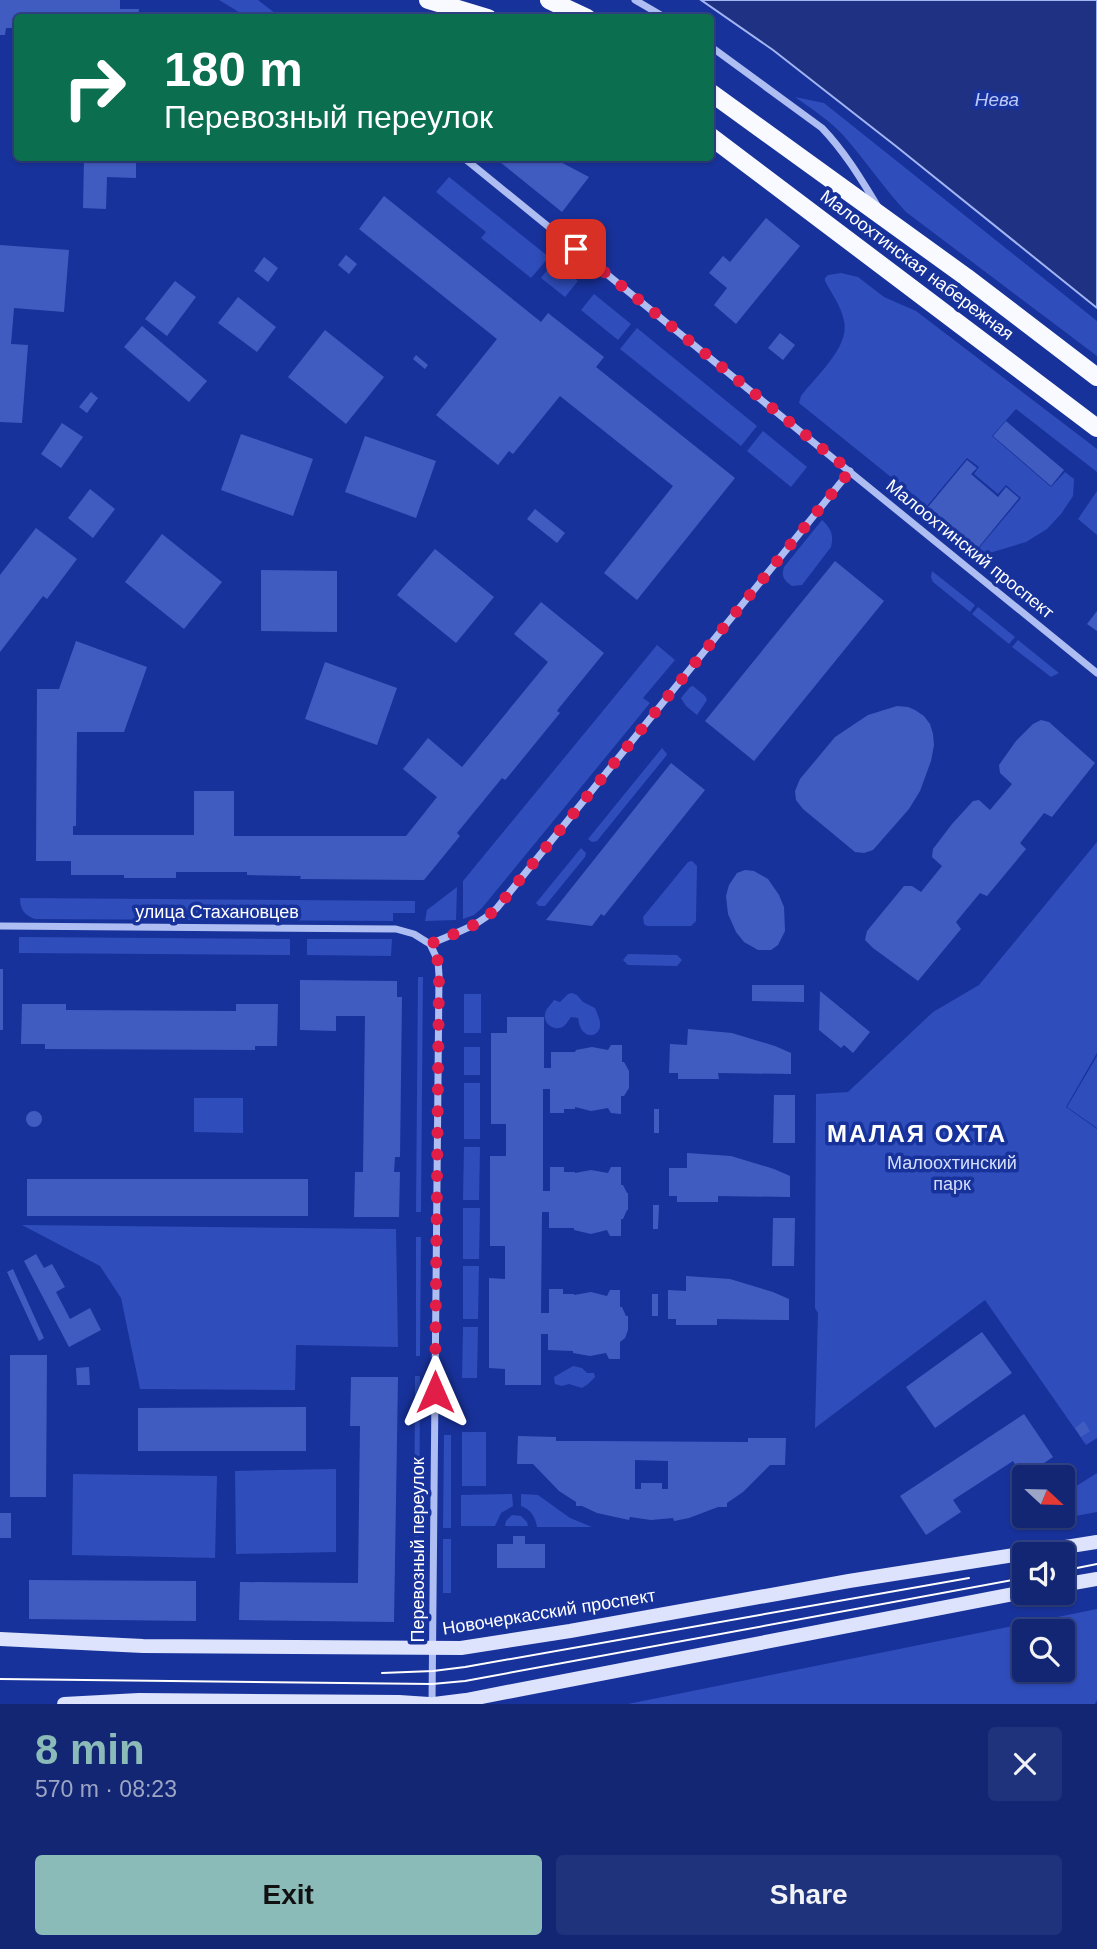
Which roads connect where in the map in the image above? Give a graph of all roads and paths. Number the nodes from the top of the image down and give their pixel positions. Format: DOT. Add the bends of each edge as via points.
graph roads {
  1 [pos="428,0"];
  2 [pos="549,0"];
  3 [pos="635,0"];
  4 [pos="475,14"];
  5 [pos="579,14"];
  6 [pos="659,14"];
  7 [pos="714,49"];
  8 [pos="714,95"];
  9 [pos="714,139"];
  10 [pos="468,161"];
  11 [pos="886,220"];
  12 [pos="1097,377"];
  13 [pos="1097,428"];
  14 [pos="850,471"];
  15 [pos="1097,673"];
  16 [pos="0,926"];
  17 [pos="430,944"];
  18 [pos="1097,1542"];
  19 [pos="1097,1579"];
  20 [pos="1075,1583"];
  21 [pos="1012,1594"];
  22 [pos="0,1639"];
  23 [pos="433,1649"];
  24 [pos="64,1704"];
  25 [pos="432,1704"];
  1 -- 4 [label="main road"];
  2 -- 5 [label="main road"];
  3 -- 6 [label="street"];
  7 -- 11 [label="street" via="829,136"];
  8 -- 11 [label="main road, Малоохтинская набережная"];
  9 -- 13 [label="main road, Малоохтинская набережная"];
  10 -- 14 [label="street, Малоохтинский проспект"];
  11 -- 12 [label="main road, Малоохтинская набережная"];
  14 -- 15 [label="street, Малоохтинский проспект"];
  14 -- 17 [label="street" via="497,908 473,926"];
  16 -- 17 [label="street, улица Стахановцев" via="396,929"];
  17 -- 23 [label="street, Перевозный переулок" via="439,975"];
  18 -- 23 [label="main road, Новочеркасский проспект" via="570,1631"];
  19 -- 20 [label="main road"];
  21 -- 25 [label="main road"];
  22 -- 23 [label="main road, Новочеркасский проспект" via="142,1646"];
  23 -- 25 [label="street, Перевозный переулок"];
  24 -- 25 [label="main road" via="139,1700"];
}
